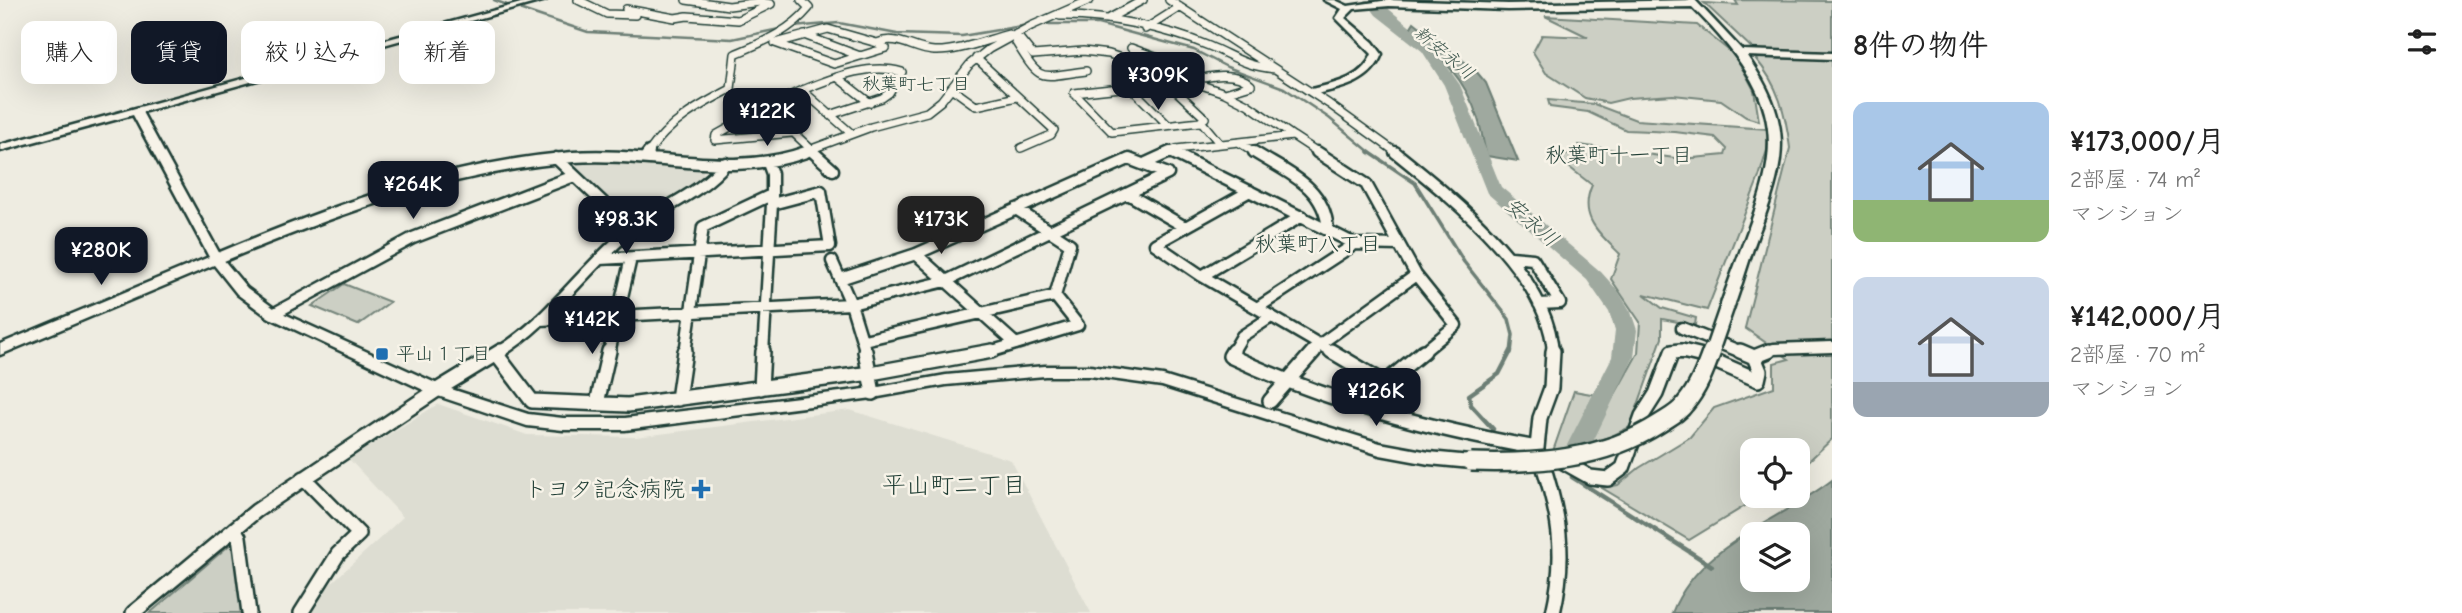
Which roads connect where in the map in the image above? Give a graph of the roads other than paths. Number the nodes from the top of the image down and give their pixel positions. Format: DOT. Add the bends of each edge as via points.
graph roads {
  1 [pos="542,0"];
  2 [pos="578,0"];
  3 [pos="686,0"];
  4 [pos="801,0"];
  5 [pos="1090,0"];
  6 [pos="1143,0"];
  7 [pos="1169,0"];
  8 [pos="1328,0"];
  9 [pos="759,1"];
  10 [pos="1692,2"];
  11 [pos="710,4"];
  12 [pos="1180,7"];
  13 [pos="626,9"];
  14 [pos="1348,9"];
  15 [pos="655,14"];
  16 [pos="690,16"];
  17 [pos="1055,16"];
  18 [pos="1108,19"];
  19 [pos="1205,24"];
  20 [pos="1145,29"];
  21 [pos="804,35"];
  22 [pos="1013,35"];
  23 [pos="1183,37"];
  24 [pos="775,43"];
  25 [pos="877,43"];
  26 [pos="1131,48"];
  27 [pos="752,50"];
  28 [pos="1742,53"];
  29 [pos="860,56"];
  30 [pos="1832,56"];
  31 [pos="976,58"];
  32 [pos="1146,66"];
  33 [pos="1275,69"];
  34 [pos="1087,71"];
  35 [pos="1167,74"];
  36 [pos="837,77"];
  37 [pos="1192,81"];
  38 [pos="951,88"];
  39 [pos="802,90"];
  40 [pos="1311,92"];
  41 [pos="1225,93"];
  42 [pos="1017,97"];
  43 [pos="870,103"];
  44 [pos="766,107"];
  45 [pos="136,111"];
  46 [pos="830,115"];
  47 [pos="1201,121"];
  48 [pos="1168,125"];
  49 [pos="792,133"];
  50 [pos="852,134"];
  51 [pos="1293,136"];
  52 [pos="1240,143"];
  53 [pos="1220,145"];
  54 [pos="0,148"];
  55 [pos="1021,149"];
  56 [pos="1170,150"];
  57 [pos="810,151"];
  58 [pos="646,156"];
  59 [pos="556,158"];
  60 [pos="726,163"];
  61 [pos="768,163"];
  62 [pos="1146,163"];
  63 [pos="833,170"];
  64 [pos="575,176"];
  65 [pos="1250,191"];
  66 [pos="1128,194"];
  67 [pos="772,199"];
  68 [pos="1016,209"];
  69 [pos="1303,216"];
  70 [pos="1185,227"];
  71 [pos="1328,229"];
  72 [pos="632,230"];
  73 [pos="1052,231"];
  74 [pos="1355,244"];
  75 [pos="1399,245"];
  76 [pos="768,251"];
  77 [pos="916,254"];
  78 [pos="701,255"];
  79 [pos="1511,257"];
  80 [pos="216,258"];
  81 [pos="631,258"];
  82 [pos="600,259"];
  83 [pos="832,261"];
  84 [pos="1416,275"];
  85 [pos="1202,276"];
  86 [pos="840,278"];
  87 [pos="946,281"];
  88 [pos="1055,296"];
  89 [pos="1539,303"];
  90 [pos="851,304"];
  91 [pos="764,307"];
  92 [pos="1257,308"];
  93 [pos="691,312"];
  94 [pos="980,312"];
  95 [pos="273,314"];
  96 [pos="617,316"];
  97 [pos="1271,317"];
  98 [pos="540,320"];
  99 [pos="1682,328"];
  100 [pos="864,340"];
  101 [pos="1016,344"];
  102 [pos="1320,345"];
  103 [pos="1832,347"];
  104 [pos="0,350"];
  105 [pos="497,355"];
  106 [pos="1754,357"];
  107 [pos="871,373"];
  108 [pos="1287,382"];
  109 [pos="761,388"];
  110 [pos="437,390"];
  111 [pos="873,393"];
  112 [pos="678,398"];
  113 [pos="1270,401"];
  114 [pos="597,403"];
  115 [pos="1537,448"];
  116 [pos="304,478"];
  117 [pos="234,529"];
  118 [pos="134,613"];
  119 [pos="249,613"];
  120 [pos="301,613"];
  121 [pos="1553,613"];
  1 -- 45 [label="street"];
  2 -- 15 [label="street" via="607,14"];
  3 -- 11 [label="street"];
  4 -- 58 [label="street" via="809,8 793,27 735,54 731,89 697,106 662,132"];
  5 -- 17 [label="street"];
  6 -- 18 [label="street"];
  7 -- 12 [label="street"];
  8 -- 14 [label="street"];
  9 -- 11 [label="street"];
  9 -- 16 [label="street" via="771,4 738,20"];
  10 -- 14 [label="street" via="1508,7 1389,3"];
  10 -- 28 [label="street"];
  11 -- 16 [label="street"];
  12 -- 19 [label="street"];
  12 -- 20 [label="street"];
  13 -- 15 [label="street"];
  14 -- 40 [label="street" via="1342,13 1342,21 1374,48 1375,62 1350,81"];
  15 -- 16 [label="street"];
  17 -- 18 [label="street"];
  17 -- 22 [label="street"];
  18 -- 20 [label="street"];
  19 -- 23 [label="street"];
  19 -- 33 [label="street"];
  20 -- 23 [label="street"];
  21 -- 24 [label="street"];
  21 -- 25 [label="street" via="835,29"];
  21 -- 29 [label="street"];
  22 -- 25 [label="street" via="934,51 892,37"];
  22 -- 31 [label="street"];
  22 -- 32 [label="street" via="1033,55 1085,51"];
  22 -- 34 [label="street" via="1035,73"];
  23 -- 33 [label="street" via="1251,67"];
  24 -- 27 [label="street"];
  24 -- 29 [label="street" via="826,63"];
  25 -- 29 [label="street" via="886,48"];
  26 -- 32 [label="street" via="1158,58"];
  28 -- 30 [label="street"];
  28 -- 111 [label="street, bridge" via="1764,89 1774,120 1773,179 1700,377 1685,406 1640,437 1546,461 1471,462 1380,449 1126,374 1045,371 946,380"];
  31 -- 38 [label="street"];
  31 -- 42 [label="street"];
  32 -- 35 [label="street"];
  33 -- 40 [label="street"];
  35 -- 37 [label="street"];
  35 -- 47 [label="street" via="1146,84 1173,88 1205,118"];
  36 -- 39 [label="street"];
  36 -- 43 [label="street"];
  36 -- 43 [label="street" via="890,68 901,71 889,93"];
  37 -- 41 [label="street"];
  37 -- 41 [label="street" via="1215,74 1251,85"];
  38 -- 42 [label="street" via="976,106"];
  38 -- 50 [label="street" via="924,114"];
  39 -- 44 [label="street"];
  39 -- 46 [label="street"];
  40 -- 79 [label="street" via="1417,169"];
  41 -- 51 [label="street"];
  42 -- 55 [label="street" via="1054,130"];
  43 -- 46 [label="street"];
  44 -- 49 [label="street"];
  44 -- 49 [label="street" via="716,135 715,140"];
  45 -- 54 [label="street"];
  45 -- 80 [label="street"];
  46 -- 50 [label="street"];
  47 -- 48 [label="street"];
  47 -- 53 [label="street"];
  48 -- 48 [label="street" via="1112,132 1104,129 1074,93 1130,87"];
  49 -- 57 [label="street"];
  50 -- 57 [label="street"];
  51 -- 52 [label="street"];
  51 -- 75 [label="street" via="1366,184"];
  52 -- 53 [label="street"];
  52 -- 71 [label="street" via="1314,190"];
  53 -- 56 [label="street"];
  56 -- 62 [label="street"];
  56 -- 65 [label="street"];
  57 -- 61 [label="street"];
  57 -- 63 [label="street"];
  58 -- 59 [label="street"];
  58 -- 60 [label="street"];
  59 -- 64 [label="street"];
  59 -- 80 [label="street" via="486,168 419,186"];
  60 -- 61 [label="street"];
  60 -- 72 [label="street" via="711,181"];
  61 -- 67 [label="street"];
  62 -- 66 [label="street" via="1168,174"];
  62 -- 68 [label="street" via="1129,159"];
  64 -- 72 [label="street"];
  64 -- 95 [label="street" via="413,237"];
  65 -- 69 [label="street"];
  65 -- 70 [label="street"];
  66 -- 70 [label="street"];
  66 -- 73 [label="street"];
  67 -- 76 [label="street"];
  67 -- 76 [label="street" via="821,191 830,246"];
  67 -- 78 [label="street" via="703,227"];
  68 -- 73 [label="street"];
  68 -- 77 [label="street"];
  69 -- 71 [label="street"];
  69 -- 85 [label="street"];
  70 -- 85 [label="street" via="1155,244"];
  71 -- 74 [label="street"];
  72 -- 82 [label="street"];
  73 -- 87 [label="street"];
  73 -- 88 [label="street" via="1070,244"];
  74 -- 75 [label="street"];
  74 -- 92 [label="street"];
  75 -- 84 [label="street"];
  76 -- 78 [label="street"];
  76 -- 91 [label="street"];
  77 -- 86 [label="street"];
  77 -- 87 [label="street"];
  78 -- 81 [label="street"];
  78 -- 93 [label="street"];
  79 -- 89 [label="street"];
  79 -- 89 [label="street" via="1533,259 1560,303"];
  80 -- 95 [label="street" via="242,291"];
  80 -- 104 [label="street"];
  81 -- 82 [label="street"];
  81 -- 96 [label="street"];
  82 -- 98 [label="street"];
  83 -- 86 [label="street"];
  84 -- 102 [label="street"];
  84 -- 102 [label="street" via="1456,324 1385,383"];
  85 -- 92 [label="street"];
  86 -- 90 [label="street"];
  87 -- 90 [label="street"];
  87 -- 94 [label="street"];
  88 -- 94 [label="street"];
  88 -- 101 [label="street" via="1078,325"];
  89 -- 115 [label="street" via="1553,342 1550,392 1539,420"];
  90 -- 91 [label="street"];
  90 -- 100 [label="street"];
  91 -- 93 [label="street"];
  91 -- 109 [label="street"];
  92 -- 97 [label="street"];
  93 -- 96 [label="street"];
  93 -- 112 [label="street"];
  94 -- 100 [label="street"];
  94 -- 101 [label="street"];
  95 -- 110 [label="street"];
  96 -- 98 [label="street"];
  96 -- 114 [label="street"];
  97 -- 102 [label="street"];
  97 -- 108 [label="street" via="1241,336 1230,356"];
  98 -- 105 [label="street"];
  99 -- 106 [label="street"];
  100 -- 107 [label="street"];
  101 -- 107 [label="street" via="976,356"];
  102 -- 108 [label="street"];
  103 -- 106 [label="street" via="1774,349"];
  105 -- 110 [label="street"];
  105 -- 114 [label="street" via="532,401"];
  106 -- 115 [label="street" via="1760,371 1758,380 1693,352 1672,352 1623,468 1608,478 1590,477"];
  107 -- 109 [label="street"];
  107 -- 111 [label="street"];
  108 -- 113 [label="street"];
  108 -- 115 [label="street" via="1373,410"];
  109 -- 112 [label="street"];
  110 -- 111 [label="street" via="527,420 606,424"];
  110 -- 116 [label="street"];
  112 -- 114 [label="street" via="628,405"];
  115 -- 121 [label="street" via="1559,512 1563,547"];
  116 -- 117 [label="street"];
  116 -- 120 [label="street" via="359,534 338,554"];
  117 -- 118 [label="street"];
  117 -- 119 [label="street" via="239,537"];
}
